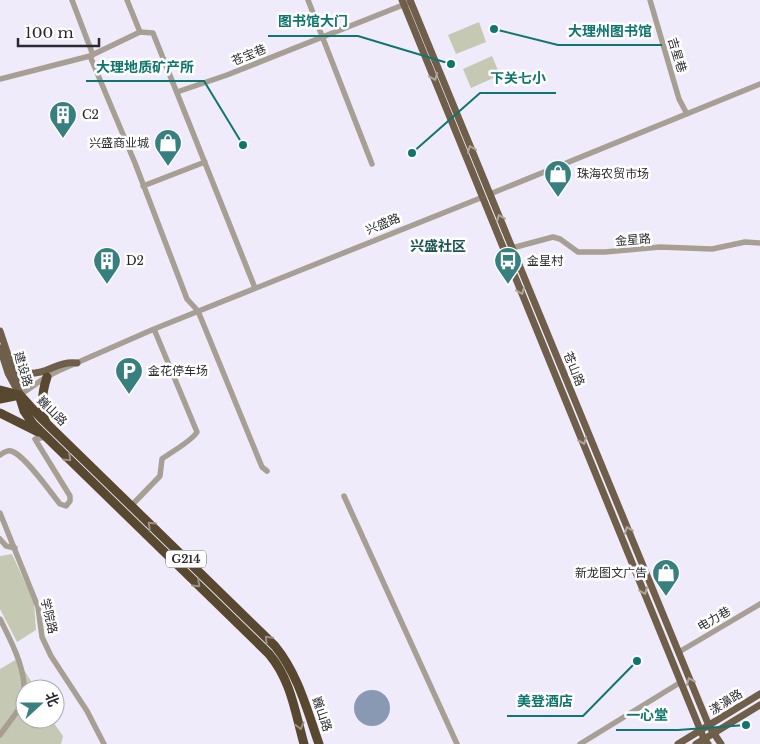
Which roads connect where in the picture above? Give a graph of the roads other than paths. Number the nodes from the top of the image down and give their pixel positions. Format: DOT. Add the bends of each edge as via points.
graph roads {
  1 [pos="72,0"];
  2 [pos="127,0"];
  3 [pos="308,0"];
  4 [pos="650,0"];
  5 [pos="407,2"];
  6 [pos="140,32"];
  7 [pos="323,36"];
  8 [pos="91,56"];
  9 [pos="0,79"];
  10 [pos="760,84"];
  11 [pos="177,92"];
  12 [pos="687,114"];
  13 [pos="205,162"];
  14 [pos="372,164"];
  15 [pos="143,186"];
  16 [pos="486,195"];
  17 [pos="760,243"];
  18 [pos="512,248"];
  19 [pos="255,288"];
  20 [pos="198,311"];
  21 [pos="154,329"];
  22 [pos="0,331"];
  23 [pos="0,348"];
  24 [pos="6,361"];
  25 [pos="77,363"];
  26 [pos="0,370"];
  27 [pos="47,377"];
  28 [pos="0,390"];
  29 [pos="20,395"];
  30 [pos="0,399"];
  31 [pos="0,413"];
  32 [pos="47,424"];
  33 [pos="26,426"];
  34 [pos="46,436"];
  35 [pos="35,439"];
  36 [pos="0,456"];
  37 [pos="267,471"];
  38 [pos="344,496"];
  39 [pos="131,506"];
  40 [pos="0,512"];
  41 [pos="0,539"];
  42 [pos="15,548"];
  43 [pos="760,604"];
  44 [pos="0,619"];
  45 [pos="678,652"];
  46 [pos="277,656"];
  47 [pos="681,682"];
  48 [pos="760,694"];
  49 [pos="302,696"];
  50 [pos="292,699"];
  51 [pos="760,705"];
  52 [pos="709,726"];
  53 [pos="701,730"];
  54 [pos="713,734"];
  55 [pos="0,736"];
  56 [pos="706,741"];
  57 [pos="104,744"];
  58 [pos="304,744"];
  59 [pos="319,744"];
  60 [pos="457,744"];
  61 [pos="580,744"];
  62 [pos="678,744"];
  63 [pos="696,744"];
  64 [pos="721,744"];
  1 -- 8 [label="street"];
  2 -- 6 [label="street"];
  3 -- 7 [label="street"];
  4 -- 12 [label="street, 吉星巷" via="679,98"];
  5 -- 7 [label="street, 苍宝巷"];
  5 -- 16 [label="main road, 苍山路"];
  6 -- 8 [label="street"];
  6 -- 11 [label="street" via="153,33"];
  7 -- 11 [label="street, 苍宝巷"];
  7 -- 14 [label="street"];
  8 -- 9 [label="street"];
  8 -- 15 [label="street"];
  10 -- 12 [label="street, 兴盛路"];
  11 -- 13 [label="street"];
  12 -- 16 [label="street, 兴盛路"];
  13 -- 15 [label="street"];
  13 -- 19 [label="street"];
  15 -- 20 [label="street" via="187,298"];
  18 -- 16 [label="main road, 苍山路, one-way"];
  16 -- 19 [label="street, 兴盛路"];
  16 -- 47 [label="main road, 苍山路, one-way"];
  17 -- 18 [label="street, 金星路" via="745,242 712,249 660,247 578,252 554,237"];
  45 -- 18 [label="main road, 苍山路, one-way"];
  19 -- 20 [label="street, 兴盛路"];
  20 -- 21 [label="street, 兴盛路"];
  20 -- 37 [label="street" via="262,467"];
  21 -- 25 [label="street, 兴盛路"];
  21 -- 39 [label="street" via="197,432 162,459 160,476"];
  22 -- 24 [label="main road, 建设路"];
  23 -- 24 [label="main road, 建设路"];
  24 -- 25 [label="main road" via="35,374"];
  24 -- 26 [label="main road"];
  24 -- 29 [label="main road, 建设路"];
  25 -- 27 [label="street, 兴盛路"];
  27 -- 29 [label="street, 兴盛路"];
  27 -- 32 [label="highway" via="42,405"];
  28 -- 29 [label="highway"];
  29 -- 30 [label="highway"];
  29 -- 32 [label="highway, 巍山路 / G214"];
  29 -- 34 [label="highway, 巍山路 / G214" via="26,415"];
  31 -- 33 [label="highway"];
  32 -- 39 [label="highway, 巍山路 / G214"];
  33 -- 34 [label="highway"];
  33 -- 35 [label="street"];
  34 -- 35 [label="street"];
  34 -- 46 [label="highway, 巍山路 / G214, one-way"];
  35 -- 36 [label="street" via="70,496 66,506 60,504 16,454 11,451"];
  38 -- 60 [label="street"];
  46 -- 39 [label="highway, 巍山路 / G214, one-way" via="263,634"];
  40 -- 42 [label="street, 学院路"];
  41 -- 42 [label="street" via="6,546"];
  42 -- 57 [label="street, 学院路" via="38,607 42,637 50,656 87,710"];
  43 -- 45 [label="street, 电力巷"];
  44 -- 55 [label="street" via="16,650 23,686 22,703"];
  52 -- 45 [label="main road, 苍山路, one-way"];
  46 -- 49 [label="highway, 巍山路 / G214" via="292,670"];
  46 -- 50 [label="highway, 巍山路 / G214"];
  47 -- 53 [label="main road, 苍山路"];
  47 -- 61 [label="street"];
  48 -- 52 [label="main road, 漾濞路"];
  49 -- 50 [label="highway"];
  49 -- 59 [label="highway, 巍山路 / G214"];
  50 -- 58 [label="highway, 巍山路 / G214, one-way"];
  51 -- 54 [label="main road, 漾濞路"];
  52 -- 53 [label="main road, 漾濞路"];
  52 -- 54 [label="main road, 苍山路"];
  53 -- 56 [label="main road, 苍山路"];
  53 -- 62 [label="main road, 漾濞路"];
  54 -- 56 [label="main road, 漾濞路"];
  54 -- 64 [label="main road, 苍山路"];
  56 -- 63 [label="main road, 漾濞路"];
}
